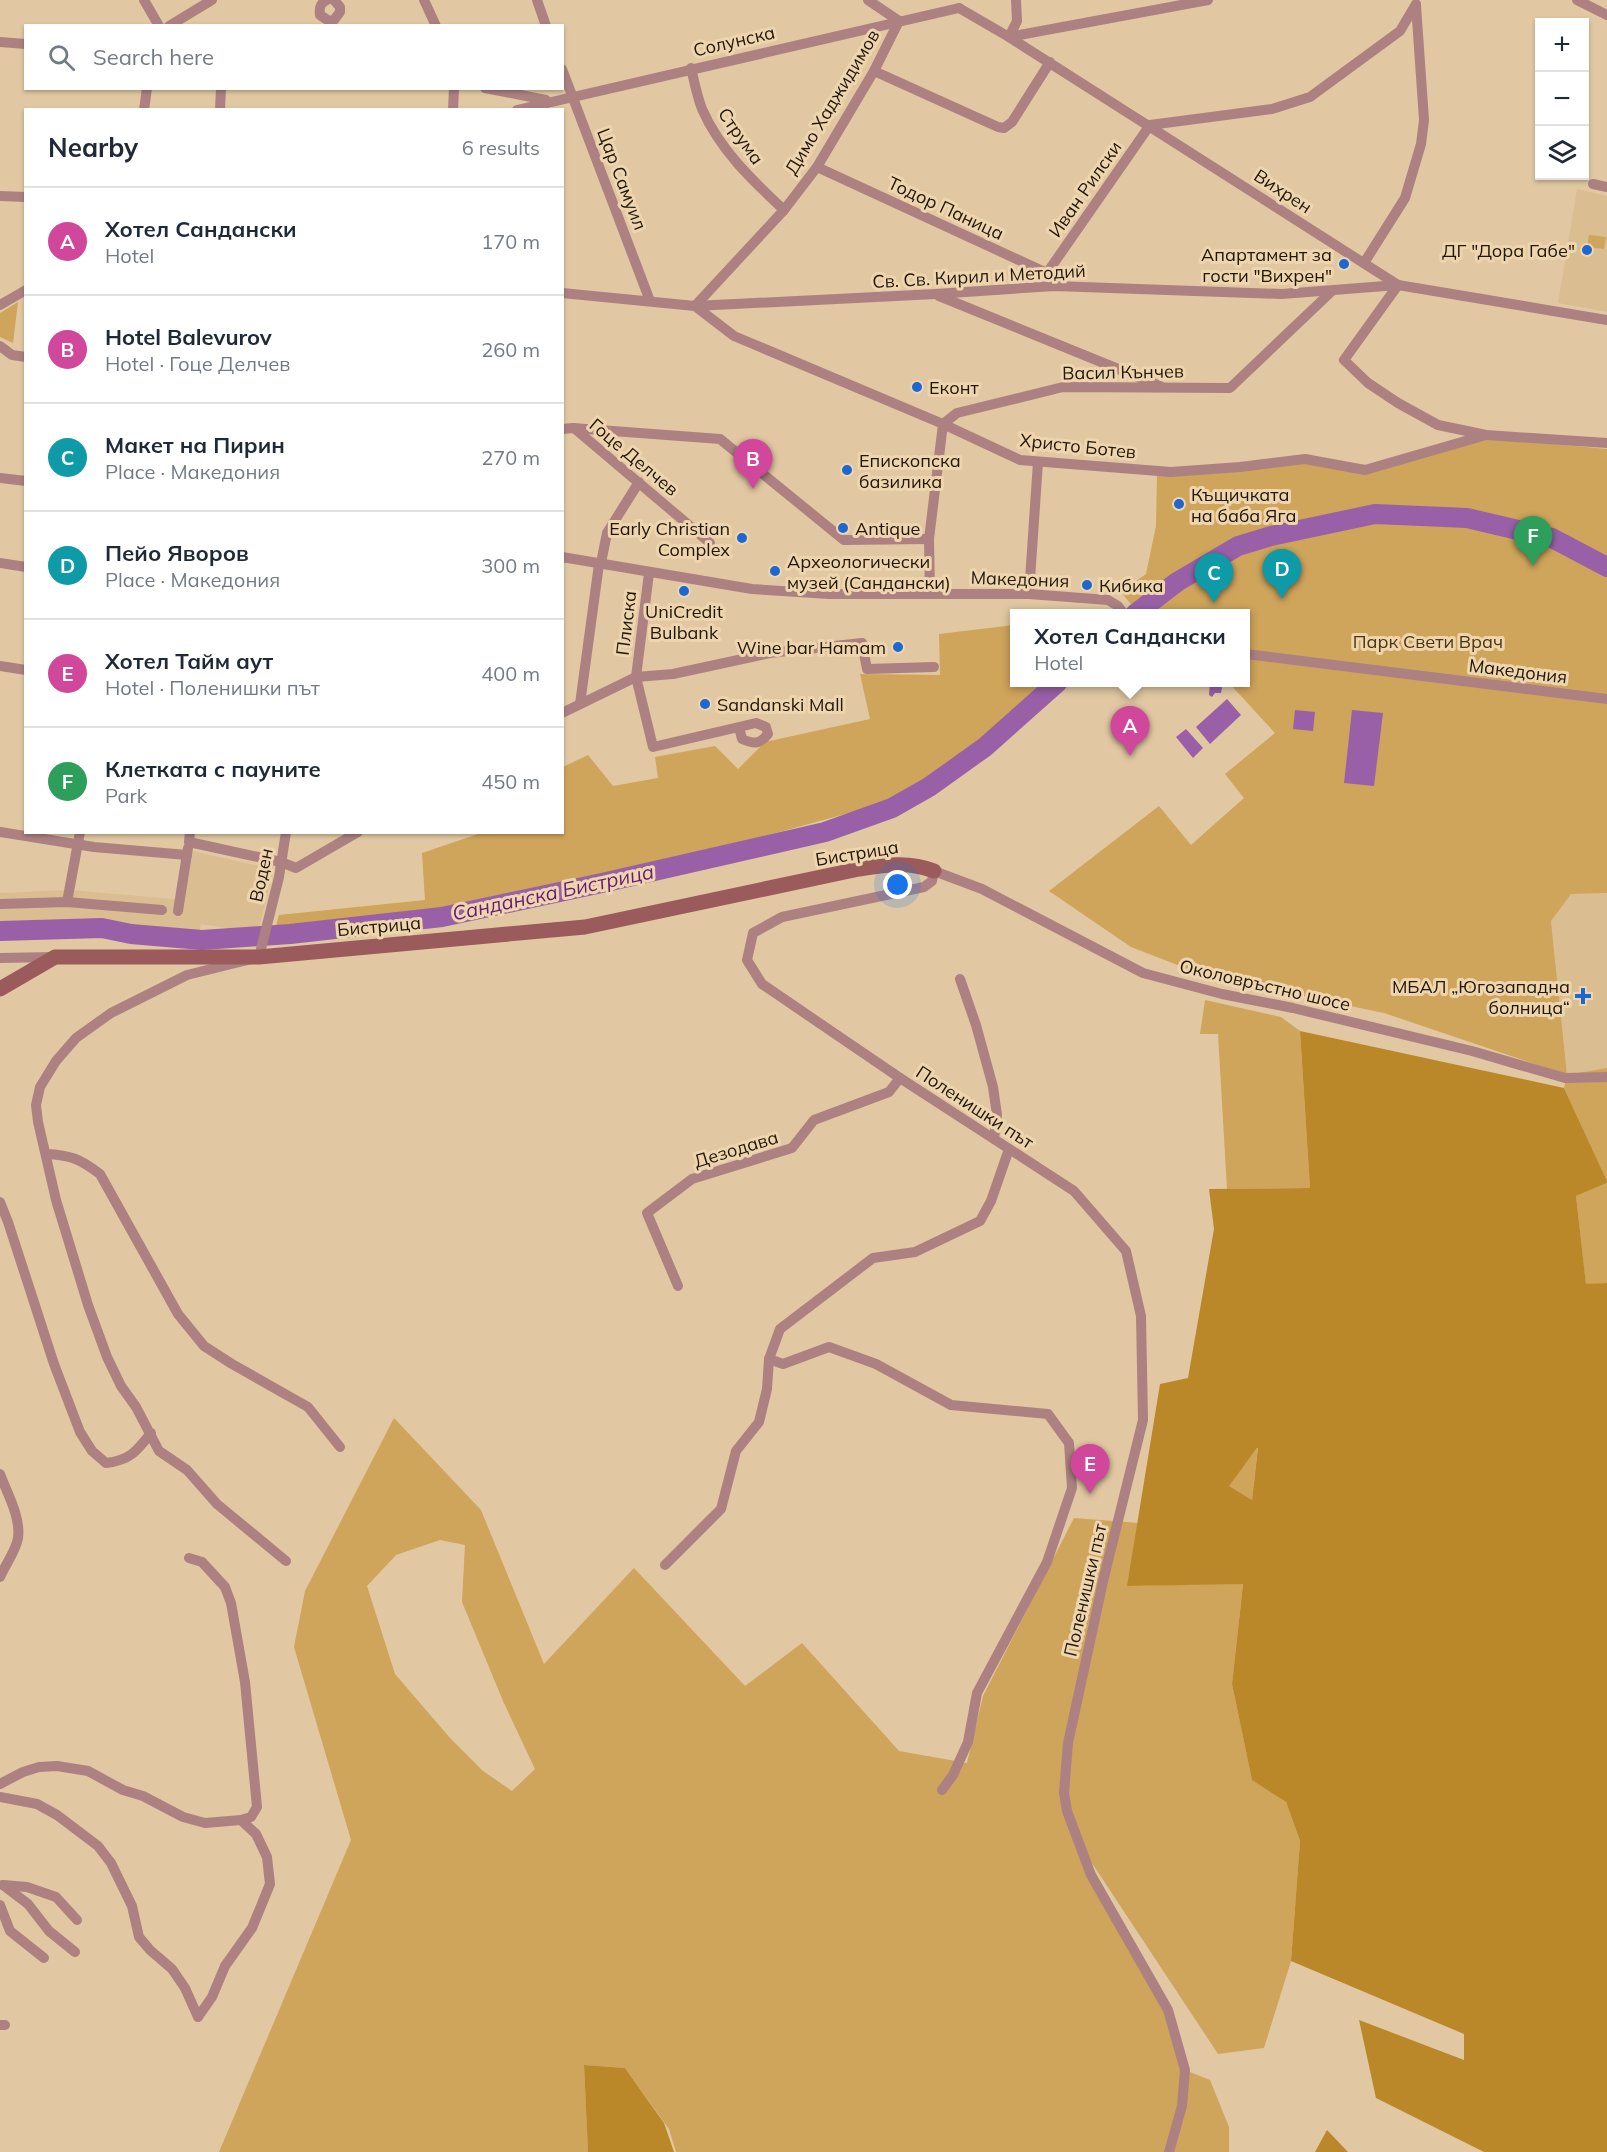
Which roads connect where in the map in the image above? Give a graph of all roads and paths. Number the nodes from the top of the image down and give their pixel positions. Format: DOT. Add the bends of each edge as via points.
graph roads {
  1 [pos="144,0"];
  2 [pos="212,0"];
  3 [pos="327,0"];
  4 [pos="334,0"];
  5 [pos="424,0"];
  6 [pos="537,0"];
  7 [pos="868,0"];
  8 [pos="1016,0"];
  9 [pos="1208,0"];
  10 [pos="1577,0"];
  11 [pos="1416,2"];
  12 [pos="958,4"];
  13 [pos="1607,15"];
  14 [pos="899,21"];
  15 [pos="158,24"];
  16 [pos="172,24"];
  17 [pos="434,24"];
  18 [pos="545,24"];
  19 [pos="1009,37"];
  20 [pos="0,42"];
  21 [pos="24,44"];
  22 [pos="1050,62"];
  23 [pos="690,68"];
  24 [pos="874,71"];
  25 [pos="564,74"];
  26 [pos="147,90"];
  27 [pos="221,90"];
  28 [pos="454,90"];
  29 [pos="495,90"];
  30 [pos="573,96"];
  31 [pos="553,102"];
  32 [pos="144,108"];
  33 [pos="220,108"];
  34 [pos="453,108"];
  35 [pos="526,108"];
  36 [pos="1149,125"];
  37 [pos="817,167"];
  38 [pos="1593,184"];
  39 [pos="1607,187"];
  40 [pos="0,196"];
  41 [pos="24,197"];
  42 [pos="784,210"];
  43 [pos="1364,263"];
  44 [pos="1047,273"];
  45 [pos="1398,285"];
  46 [pos="1054,286"];
  47 [pos="24,291"];
  48 [pos="1332,291"];
  49 [pos="564,293"];
  50 [pos="936,294"];
  51 [pos="650,301"];
  52 [pos="0,305"];
  53 [pos="695,306"];
  54 [pos="1607,320"];
  55 [pos="0,346"];
  56 [pos="24,357"];
  57 [pos="1166,388"];
  58 [pos="943,424"];
  59 [pos="568,429"];
  60 [pos="1486,435"];
  61 [pos="1607,443"];
  62 [pos="1038,462"];
  63 [pos="0,478"];
  64 [pos="24,481"];
  65 [pos="639,482"];
  66 [pos="929,539"];
  67 [pos="710,543"];
  68 [pos="564,557"];
  69 [pos="601,561"];
  70 [pos="0,563"];
  71 [pos="24,567"];
  72 [pos="649,573"];
  73 [pos="930,593"];
  74 [pos="1029,594"];
  75 [pos="1120,609"];
  76 [pos="1250,655"];
  77 [pos="0,666"];
  78 [pos="934,667"];
  79 [pos="24,670"];
  80 [pos="636,677"];
  81 [pos="1607,699"];
  82 [pos="580,704"];
  83 [pos="564,712"];
  84 [pos="739,727"];
  85 [pos="0,832"];
  86 [pos="24,834"];
  87 [pos="27,834"];
  88 [pos="286,834"];
  89 [pos="355,834"];
  90 [pos="189,837"];
  91 [pos="80,838"];
  92 [pos="187,855"];
  93 [pos="281,862"];
  94 [pos="934,871"];
  95 [pos="67,902"];
  96 [pos="0,904"];
  97 [pos="162,910"];
  98 [pos="178,911"];
  99 [pos="260,952"];
  100 [pos="0,957"];
  101 [pos="55,957"];
  102 [pos="960,979"];
  103 [pos="0,989"];
  104 [pos="1607,1077"];
  105 [pos="900,1078"];
  106 [pos="994,1139"];
  107 [pos="1009,1149"];
  108 [pos="46,1154"];
  109 [pos="0,1202"];
  110 [pos="678,1286"];
  111 [pos="769,1359"];
  112 [pos="151,1433"];
  113 [pos="340,1447"];
  114 [pos="0,1474"];
  115 [pos="189,1558"];
  116 [pos="286,1561"];
  117 [pos="665,1565"];
  118 [pos="0,1577"];
  119 [pos="0,1784"];
  120 [pos="942,1790"];
  121 [pos="0,1797"];
  122 [pos="241,1820"];
  123 [pos="1,1885"];
  124 [pos="0,1905"];
  125 [pos="77,1920"];
  126 [pos="75,1952"];
  127 [pos="44,1958"];
  128 [pos="1169,2152"];
  1 -- 15 [label="street"];
  2 -- 16 [label="street"];
  3 -- 4 [label="street" via="319,10 329,21 340,12"];
  5 -- 17 [label="street"];
  6 -- 18 [label="street"];
  7 -- 14 [label="street"];
  8 -- 19 [label="street" via="1017,21"];
  9 -- 19 [label="street"];
  10 -- 13 [label="street"];
  11 -- 36 [label="street" via="1400,31 1310,98 1272,109"];
  11 -- 43 [label="street" via="1424,120 1421,144 1405,198"];
  12 -- 14 [label="street, Солунска"];
  12 -- 19 [label="street, Вихрен"];
  14 -- 23 [label="street, Солунска"];
  14 -- 24 [label="street, Димо Хаджидимов"];
  19 -- 22 [label="street, Вихрен"];
  20 -- 21 [label="street"];
  22 -- 24 [label="street" via="1012,122 1004,128"];
  22 -- 36 [label="street, Вихрен"];
  23 -- 30 [label="street, Солунска"];
  23 -- 42 [label="street, Струма" via="702,108 718,138 741,170"];
  24 -- 37 [label="street, Димо Хаджидимов"];
  25 -- 30 [label="street, Цар Самуил"];
  26 -- 32 [label="street"];
  27 -- 33 [label="street"];
  28 -- 34 [label="street"];
  29 -- 31 [label="street"];
  30 -- 31 [label="street, Солунска"];
  30 -- 51 [label="street, Цар Самуил"];
  31 -- 35 [label="street, Солунска"];
  36 -- 43 [label="street, Вихрен"];
  36 -- 44 [label="street, Иван Рилски"];
  37 -- 42 [label="street, Димо Хаджидимов"];
  37 -- 44 [label="street, Тодор Паница"];
  38 -- 39 [label="street"];
  40 -- 41 [label="street"];
  42 -- 53 [label="street, Димо Хаджидимов"];
  43 -- 45 [label="street, Вихрен"];
  44 -- 46 [label="street"];
  45 -- 48 [label="street, Св. Св. Кирил и Методий"];
  45 -- 54 [label="street"];
  45 -- 60 [label="street" via="1344,360 1376,388 1438,425"];
  46 -- 48 [label="street, Св. Св. Кирил и Методий" via="1282,294"];
  46 -- 50 [label="street, Св. Св. Кирил и Методий"];
  47 -- 52 [label="street"];
  48 -- 57 [label="street, Васил Кънчев" via="1230,388"];
  49 -- 51 [label="street, Св. Св. Кирил и Методий"];
  50 -- 53 [label="street, Св. Св. Кирил и Методий"];
  50 -- 57 [label="street"];
  51 -- 53 [label="street, Св. Св. Кирил и Методий"];
  53 -- 58 [label="street, Христо Ботев" via="734,336"];
  55 -- 56 [label="street"];
  57 -- 58 [label="street, Васил Кънчев" via="1063,387 957,413"];
  58 -- 62 [label="street, Христо Ботев" via="1020,460"];
  58 -- 66 [label="street"];
  59 -- 65 [label="street, Гоце Делчев"];
  59 -- 66 [label="street" via="720,439 844,540"];
  60 -- 61 [label="street"];
  60 -- 62 [label="street, Христо Ботев" via="1365,470 1305,459 1171,472"];
  62 -- 74 [label="street"];
  63 -- 64 [label="street"];
  65 -- 67 [label="street, Гоце Делчев"];
  65 -- 69 [label="street" via="607,533"];
  66 -- 73 [label="street"];
  68 -- 69 [label="street, Македония"];
  69 -- 72 [label="street, Македония"];
  69 -- 82 [label="street"];
  70 -- 71 [label="street"];
  72 -- 73 [label="street, Македония" via="752,589 818,594"];
  72 -- 80 [label="street, Плиска"];
  73 -- 74 [label="street, Македония"];
  74 -- 75 [label="street, Македония" via="1108,600"];
  76 -- 81 [label="street, Македония"];
  77 -- 79 [label="street"];
  78 -- 80 [label="street" via="867,669 862,643 770,653 673,674"];
  80 -- 82 [label="street"];
  80 -- 84 [label="street" via="653,747"];
  82 -- 83 [label="street"];
  85 -- 86 [label="street"];
  87 -- 91 [label="street"];
  88 -- 93 [label="street, Воден"];
  89 -- 93 [label="street" via="296,868"];
  90 -- 92 [label="street"];
  90 -- 93 [label="street"];
  91 -- 92 [label="street" via="94,847"];
  91 -- 95 [label="street"];
  92 -- 98 [label="street"];
  93 -- 99 [label="street, Воден"];
  94 -- 99 [label="street, Бистрица" via="902,863 859,869 585,927"];
  94 -- 104 [label="street, Околовръстно шосе" via="982,889 1143,973 1565,1078"];
  94 -- 105 [label="street, Поленишки път" via="932,881 924,887 782,917 753,933 747,960 762,984"];
  95 -- 96 [label="street"];
  95 -- 97 [label="street"];
  99 -- 101 [label="street, Бистрица"];
  99 -- 108 [label="street" via="187,975 111,1013 76,1038 40,1087 36,1105"];
  100 -- 101 [label="street, Бистрица"];
  101 -- 103 [label="street"];
  102 -- 106 [label="street" via="993,1087 998,1114"];
  105 -- 106 [label="street, Поленишки път"];
  105 -- 110 [label="street, Дезодава" via="889,1092 814,1120 792,1149 692,1179 647,1213"];
  106 -- 107 [label="street, Поленишки път"];
  107 -- 111 [label="street" via="992,1201 980,1221 915,1252 873,1258 780,1329"];
  107 -- 128 [label="street, Поленишки път" via="1074,1191 1126,1251 1141,1316 1143,1420 1068,1743 1064,1793 1091,1875 1168,2010 1185,2070 1182,2106"];
  108 -- 112 [label="street" via="56,1200 92,1315 121,1386"];
  108 -- 113 [label="street" via="68,1155 100,1174 178,1314 204,1346 308,1407"];
  109 -- 112 [label="street" via="54,1364 80,1432 92,1451 106,1463 123,1461"];
  111 -- 117 [label="street" via="759,1422 736,1451 721,1509"];
  111 -- 120 [label="street" via="783,1364 829,1347 876,1364 951,1406 1048,1414 1069,1443 1072,1488 1047,1562 977,1693 968,1742"];
  112 -- 116 [label="street" via="159,1451 187,1470 217,1504"];
  114 -- 118 [label="street" via="18,1533"];
  115 -- 122 [label="street" via="202,1562 225,1587 231,1603 245,1682 256,1808"];
  119 -- 122 [label="street" via="22,1772 57,1766 88,1771 183,1817 205,1823"];
  121 -- 122 [label="street" via="37,1804 98,1846 132,1906 140,1937 185,1988 198,2018 225,1966 252,1928 270,1884 267,1857 256,1834"];
  123 -- 125 [label="street" via="27,1887 56,1897"];
  123 -- 126 [label="street" via="28,1904 49,1931"];
  124 -- 127 [label="street" via="10,1930"];
}
